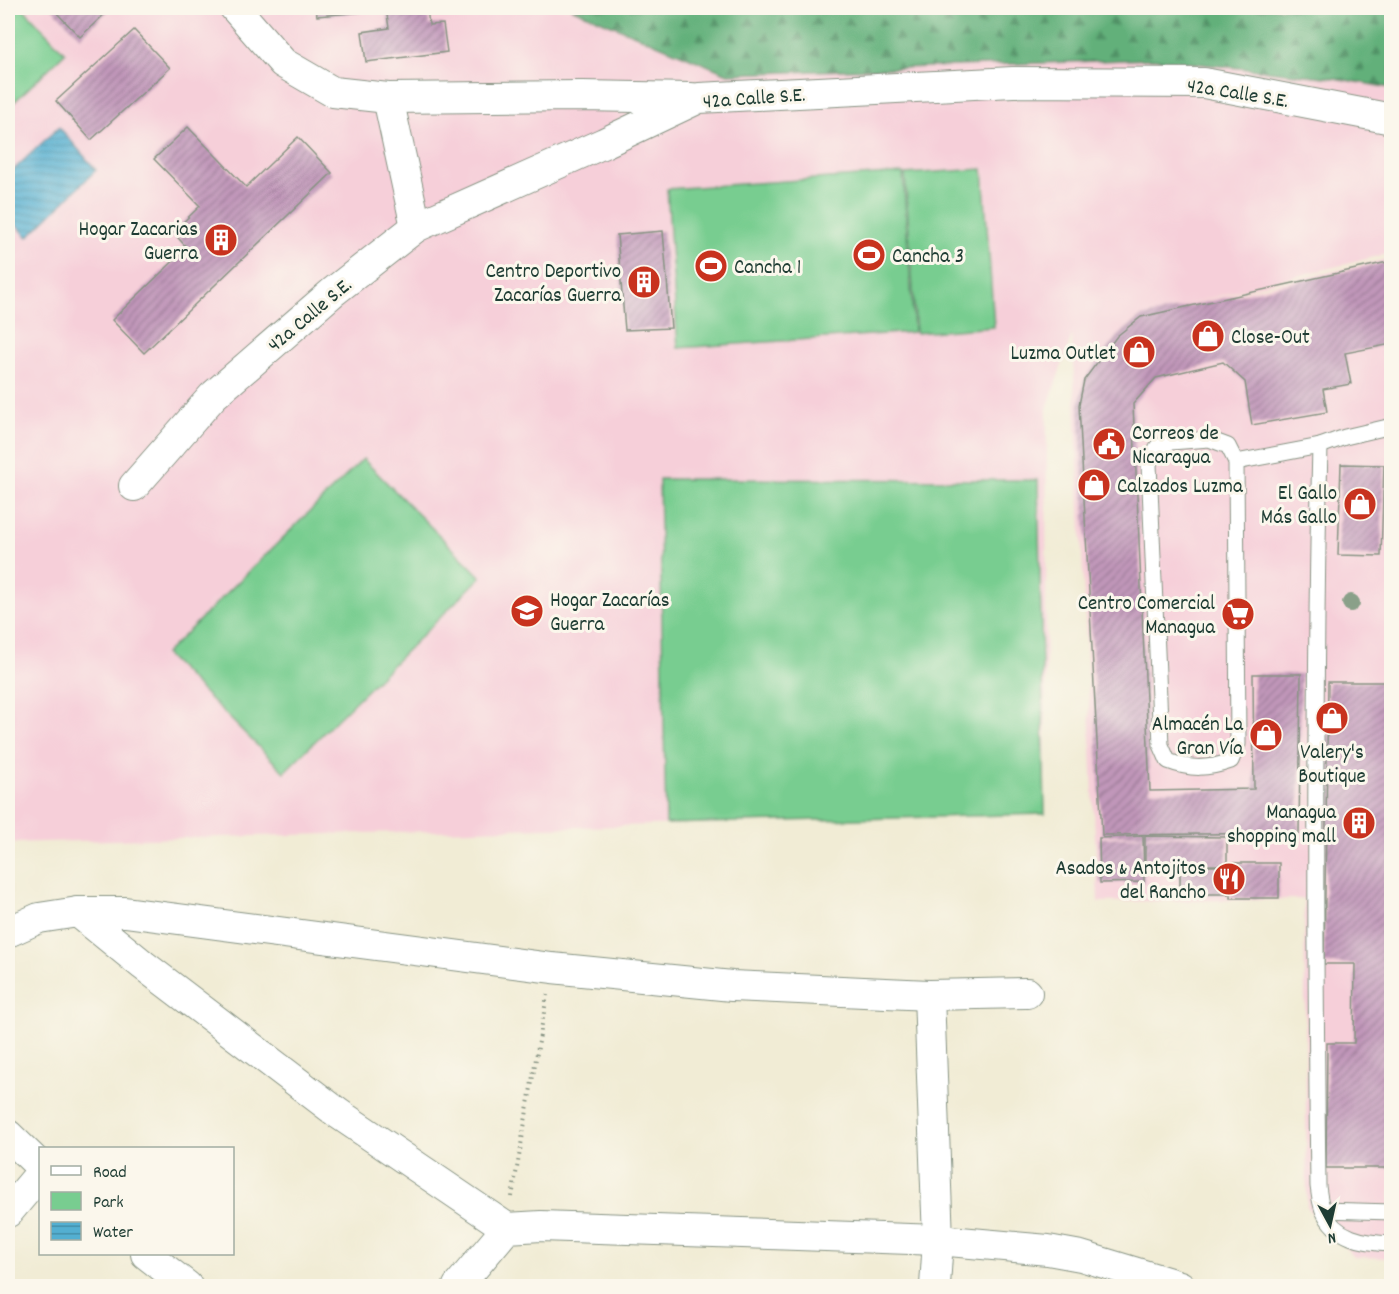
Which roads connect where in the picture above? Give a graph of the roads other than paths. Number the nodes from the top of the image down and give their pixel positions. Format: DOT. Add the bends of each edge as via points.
graph roads {
  1 [pos="236,8"];
  2 [pos="388,98"];
  3 [pos="699,98"];
  4 [pos="1392,119"];
  5 [pos="416,227"];
  6 [pos="1392,426"];
  7 [pos="1320,446"];
  8 [pos="1236,462"];
  9 [pos="134,486"];
  10 [pos="78,912"];
  11 [pos="8,932"];
  12 [pos="1027,993"];
  13 [pos="929,995"];
  14 [pos="8,1135"];
  15 [pos="39,1165"];
  16 [pos="39,1175"];
  17 [pos="1323,1210"];
  18 [pos="8,1212"];
  19 [pos="1392,1212"];
  20 [pos="507,1228"];
  21 [pos="938,1240"];
  22 [pos="1392,1245"];
  23 [pos="147,1255"];
  24 [pos="187,1287"];
  25 [pos="458,1287"];
  26 [pos="935,1287"];
  27 [pos="1180,1287"];
  1 -- 2 [label="street" via="283,63 333,92"];
  2 -- 3 [label="street"];
  2 -- 5 [label="street"];
  3 -- 4 [label="street, 42a Calle S.E." via="1013,82 1204,83"];
  3 -- 5 [label="street, 42a Calle S.E."];
  5 -- 9 [label="street, 42a Calle S.E." via="333,292 213,396"];
  6 -- 7 [label="lane"];
  7 -- 8 [label="lane"];
  7 -- 17 [label="lane" via="1314,850 1317,1186"];
  8 -- 8 [label="lane" via="1228,446 1209,439 1157,447 1149,464 1161,745 1168,761 1184,767 1213,767 1231,761 1238,744"];
  10 -- 11 [label="street" via="39,918"];
  10 -- 13 [label="street" via="125,912 552,968 732,986"];
  10 -- 20 [label="street" via="339,1114"];
  12 -- 13 [label="street"];
  13 -- 21 [label="street"];
  14 -- 15 [label="street"];
  16 -- 18 [label="street"];
  17 -- 19 [label="lane"];
  17 -- 22 [label="lane" via="1334,1227 1353,1240"];
  20 -- 21 [label="street"];
  20 -- 25 [label="street"];
  21 -- 26 [label="street"];
  21 -- 27 [label="street" via="1081,1256"];
  23 -- 24 [label="street"];
}
